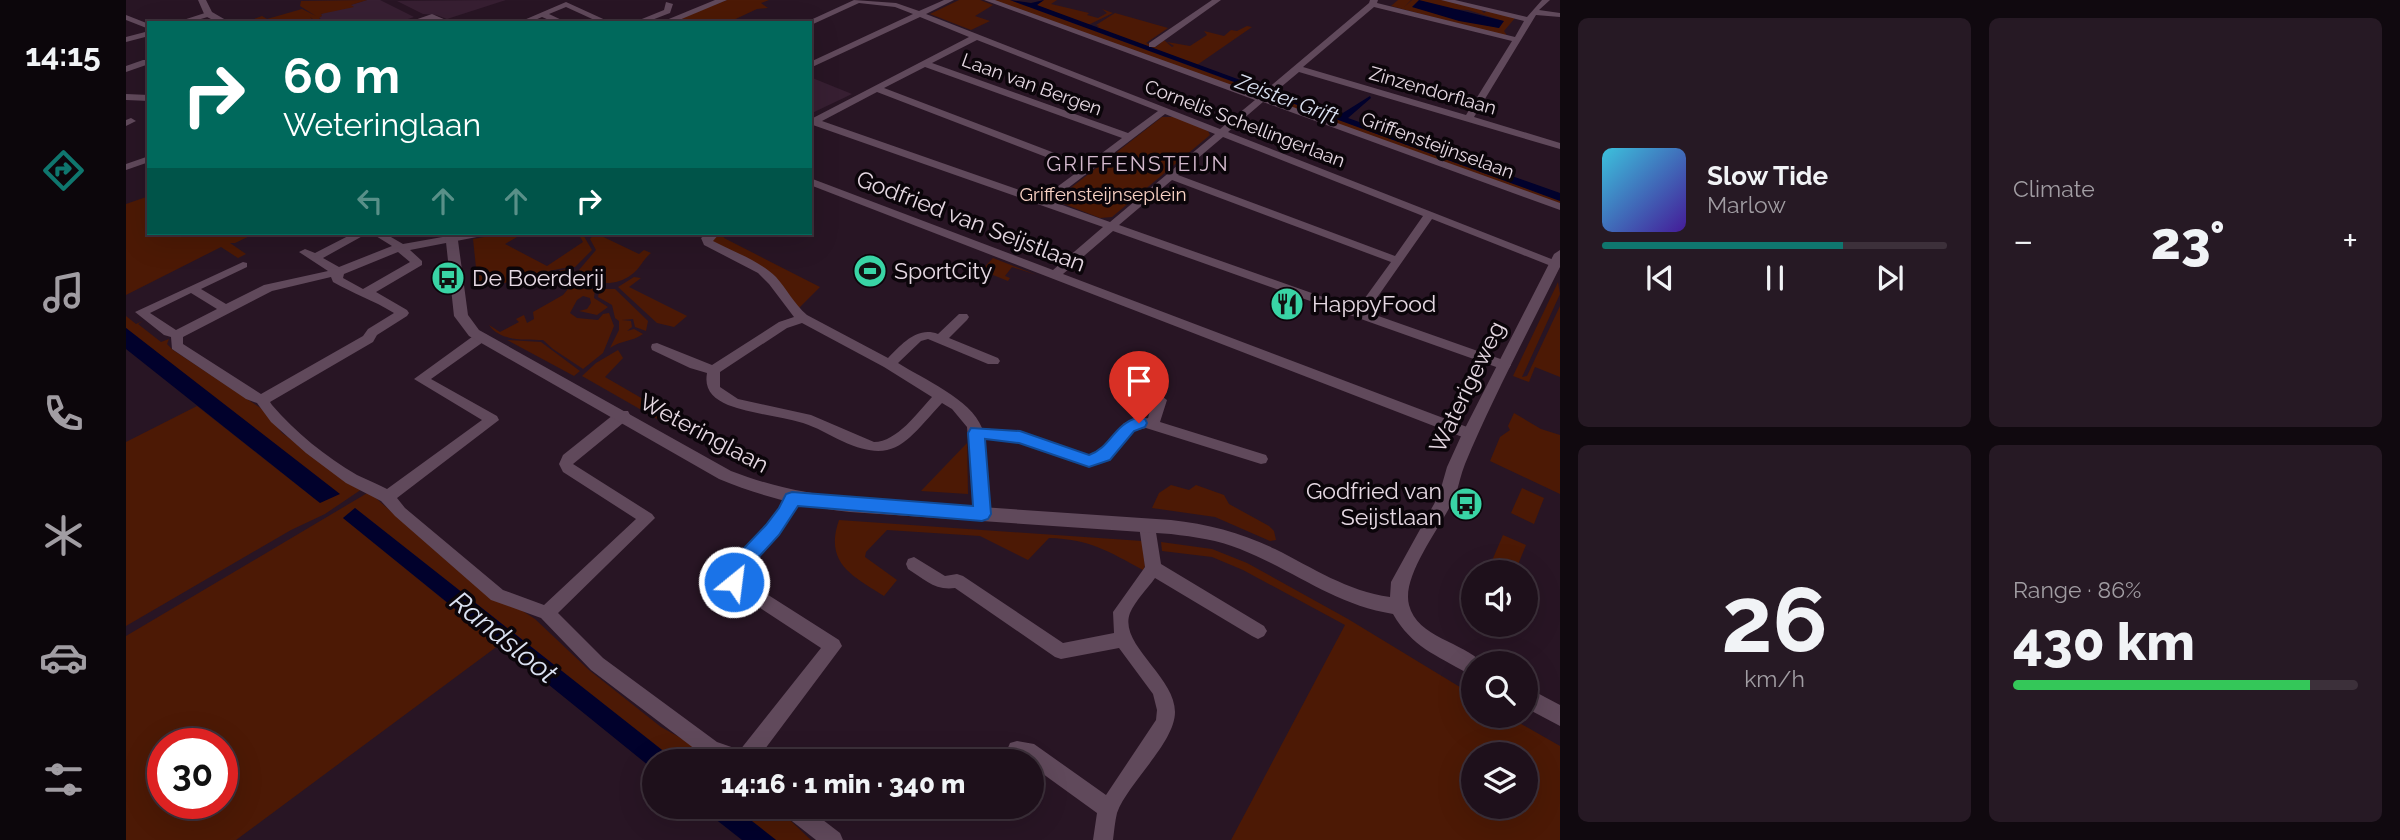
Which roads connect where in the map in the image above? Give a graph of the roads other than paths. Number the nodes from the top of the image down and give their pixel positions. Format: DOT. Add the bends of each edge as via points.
graph roads {
  1 [pos="202,0"];
  2 [pos="723,0"];
  3 [pos="950,0"];
  4 [pos="988,0"];
  5 [pos="1217,0"];
  6 [pos="1445,0"];
  7 [pos="1546,0"];
  8 [pos="1375,1"];
  9 [pos="1391,2"];
  10 [pos="669,4"];
  11 [pos="208,13"];
  12 [pos="921,13"];
  13 [pos="544,15"];
  14 [pos="1560,15"];
  15 [pos="1532,16"];
  16 [pos="126,17"];
  17 [pos="185,21"];
  18 [pos="223,21"];
  19 [pos="419,21"];
  20 [pos="445,21"];
  21 [pos="527,21"];
  22 [pos="559,21"];
  23 [pos="604,21"];
  24 [pos="641,21"];
  25 [pos="668,21"];
  26 [pos="812,21"];
  27 [pos="147,26"];
  28 [pos="147,34"];
  29 [pos="977,36"];
  30 [pos="126,40"];
  31 [pos="1518,40"];
  32 [pos="1152,45"];
  33 [pos="146,62"];
  34 [pos="923,63"];
  35 [pos="812,64"];
  36 [pos="1296,68"];
  37 [pos="126,69"];
  38 [pos="875,88"];
  39 [pos="147,91"];
  40 [pos="1264,95"];
  41 [pos="130,97"];
  42 [pos="1165,110"];
  43 [pos="1468,119"];
  44 [pos="812,121"];
  45 [pos="1222,132"];
  46 [pos="1129,137"];
  47 [pos="1560,146"];
  48 [pos="144,161"];
  49 [pos="126,167"];
  50 [pos="1087,169"];
  51 [pos="1170,176"];
  52 [pos="812,182"];
  53 [pos="1045,202"];
  54 [pos="1560,208"];
  55 [pos="1430,214"];
  56 [pos="1111,226"];
  57 [pos="357,235"];
  58 [pos="379,235"];
  59 [pos="447,235"];
  60 [pos="451,235"];
  61 [pos="712,235"];
  62 [pos="399,248"];
  63 [pos="1558,259"];
  64 [pos="1399,261"];
  65 [pos="243,265"];
  66 [pos="338,272"];
  67 [pos="1054,275"];
  68 [pos="194,290"];
  69 [pos="368,292"];
  70 [pos="225,309"];
  71 [pos="1360,314"];
  72 [pos="963,317"];
  73 [pos="803,318"];
  74 [pos="177,335"];
  75 [pos="481,337"];
  76 [pos="942,338"];
  77 [pos="657,347"];
  78 [pos="993,361"];
  79 [pos="889,364"];
  80 [pos="1504,365"];
  81 [pos="714,370"];
  82 [pos="942,395"];
  83 [pos="262,400"];
  84 [pos="1160,400"];
  85 [pos="623,415"];
  86 [pos="1153,424"];
  87 [pos="976,433"];
  88 [pos="1470,434"];
  89 [pos="1261,459"];
  90 [pos="389,495"];
  91 [pos="792,498"];
  92 [pos="982,514"];
  93 [pos="1147,526"];
  94 [pos="914,564"];
  95 [pos="1153,568"];
  96 [pos="1399,607"];
  97 [pos="547,613"];
  98 [pos="1258,631"];
  99 [pos="1123,639"];
  100 [pos="1461,659"];
  101 [pos="1538,704"];
  102 [pos="1560,716"];
  103 [pos="711,749"];
  104 [pos="753,749"];
  105 [pos="1044,763"];
  106 [pos="1108,809"];
  107 [pos="806,819"];
  108 [pos="833,840"];
  109 [pos="1103,840"];
  1 -- 11 [label="street"];
  2 -- 25 [label="street"];
  3 -- 12 [label="street"];
  4 -- 40 [label="street, Griffensteijnselaan"];
  5 -- 32 [label="street"];
  6 -- 15 [label="street"];
  7 -- 15 [label="street"];
  8 -- 9 [label="street"];
  8 -- 36 [label="street"];
  9 -- 31 [label="street"];
  10 -- 24 [label="street" via="667,11"];
  11 -- 17 [label="street"];
  11 -- 18 [label="street"];
  12 -- 26 [label="street, Cornelis Schellingerlaan" via="890,3 858,1"];
  12 -- 29 [label="street, Cornelis Schellingerlaan"];
  12 -- 35 [label="street"];
  13 -- 21 [label="street"];
  13 -- 22 [label="street"];
  13 -- 23 [label="street" via="542,12 566,4"];
  14 -- 15 [label="street"];
  15 -- 31 [label="street"];
  16 -- 27 [label="street"];
  19 -- 20 [label="street" via="435,16"];
  28 -- 30 [label="street"];
  29 -- 34 [label="street"];
  29 -- 42 [label="street, Cornelis Schellingerlaan"];
  31 -- 43 [label="street"];
  33 -- 37 [label="street"];
  34 -- 38 [label="street"];
  34 -- 46 [label="street, Laan van Bergen"];
  36 -- 40 [label="street"];
  36 -- 43 [label="street, Zinzendorflaan"];
  38 -- 44 [label="street"];
  38 -- 50 [label="street"];
  39 -- 41 [label="street"];
  40 -- 45 [label="street"];
  40 -- 54 [label="street, Griffensteijnselaan"];
  42 -- 45 [label="street, Cornelis Schellingerlaan"];
  42 -- 46 [label="street"];
  43 -- 47 [label="street, Zinzendorflaan"];
  44 -- 53 [label="street"];
  45 -- 51 [label="street"];
  45 -- 55 [label="street, Cornelis Schellingerlaan"];
  46 -- 50 [label="street"];
  48 -- 49 [label="street"];
  50 -- 53 [label="street"];
  51 -- 56 [label="street"];
  51 -- 64 [label="street"];
  52 -- 67 [label="street, Godfried van Seijstlaan"];
  53 -- 56 [label="street"];
  55 -- 63 [label="street, Cornelis Schellingerlaan"];
  55 -- 64 [label="street"];
  56 -- 67 [label="street"];
  56 -- 71 [label="street"];
  57 -- 66 [label="street" via="310,255"];
  58 -- 62 [label="street"];
  59 -- 62 [label="street"];
  60 -- 75 [label="street, Weteringlaan" via="461,316"];
  61 -- 73 [label="street" via="708,243 762,271"];
  62 -- 66 [label="street"];
  62 -- 69 [label="street" via="418,263"];
  63 -- 80 [label="street, Waterigeweg"];
  64 -- 71 [label="street"];
  65 -- 68 [label="street"];
  66 -- 69 [label="street" via="337,279 363,294"];
  66 -- 70 [label="street" via="268,288"];
  67 -- 88 [label="street, Godfried van Seijstlaan"];
  68 -- 70 [label="street"];
  68 -- 74 [label="street" via="190,287 141,312"];
  69 -- 83 [label="street" via="403,313 368,339"];
  70 -- 74 [label="street"];
  71 -- 80 [label="street"];
  72 -- 76 [label="street"];
  73 -- 79 [label="street"];
  73 -- 81 [label="street" via="783,325"];
  74 -- 83 [label="street" via="177,346"];
  75 -- 85 [label="street, Weteringlaan"];
  75 -- 90 [label="street" via="421,379 492,421"];
  76 -- 78 [label="street"];
  76 -- 79 [label="street" via="917,338"];
  77 -- 81 [label="street"];
  79 -- 82 [label="street"];
  80 -- 88 [label="street, Waterigeweg"];
  81 -- 82 [label="street" via="714,390 732,401 806,419 865,445 881,447 893,442"];
  82 -- 87 [label="street" via="968,417"];
  83 -- 90 [label="street" via="286,428 345,474"];
  84 -- 86 [label="street"];
  85 -- 91 [label="street, Weteringlaan" via="726,475 755,489"];
  85 -- 97 [label="street" via="566,464 647,518"];
  86 -- 87 [label="street" via="1133,424 1104,456 1089,461 1020,437"];
  86 -- 89 [label="street"];
  87 -- 92 [label="street"];
  88 -- 96 [label="street, Waterigeweg" via="1447,495 1400,582"];
  90 -- 97 [label="street" via="400,512 497,595"];
  91 -- 92 [label="street, Weteringlaan"];
  91 -- 104 [label="street" via="773,530 735,570 734,582 833,646"];
  92 -- 93 [label="street, Weteringlaan"];
  93 -- 95 [label="street"];
  93 -- 96 [label="street, Weteringlaan" via="1190,528 1224,536 1346,596"];
  94 -- 99 [label="street" via="943,583 957,581 1061,651"];
  95 -- 98 [label="street"];
  95 -- 99 [label="street" via="1121,612"];
  96 -- 100 [label="street" via="1419,634"];
  97 -- 103 [label="street" via="597,664"];
  99 -- 106 [label="street" via="1158,684 1168,709 1165,723"];
  101 -- 102 [label="street"];
  105 -- 106 [label="street"];
  106 -- 109 [label="street"];
  107 -- 108 [label="street"];
}
